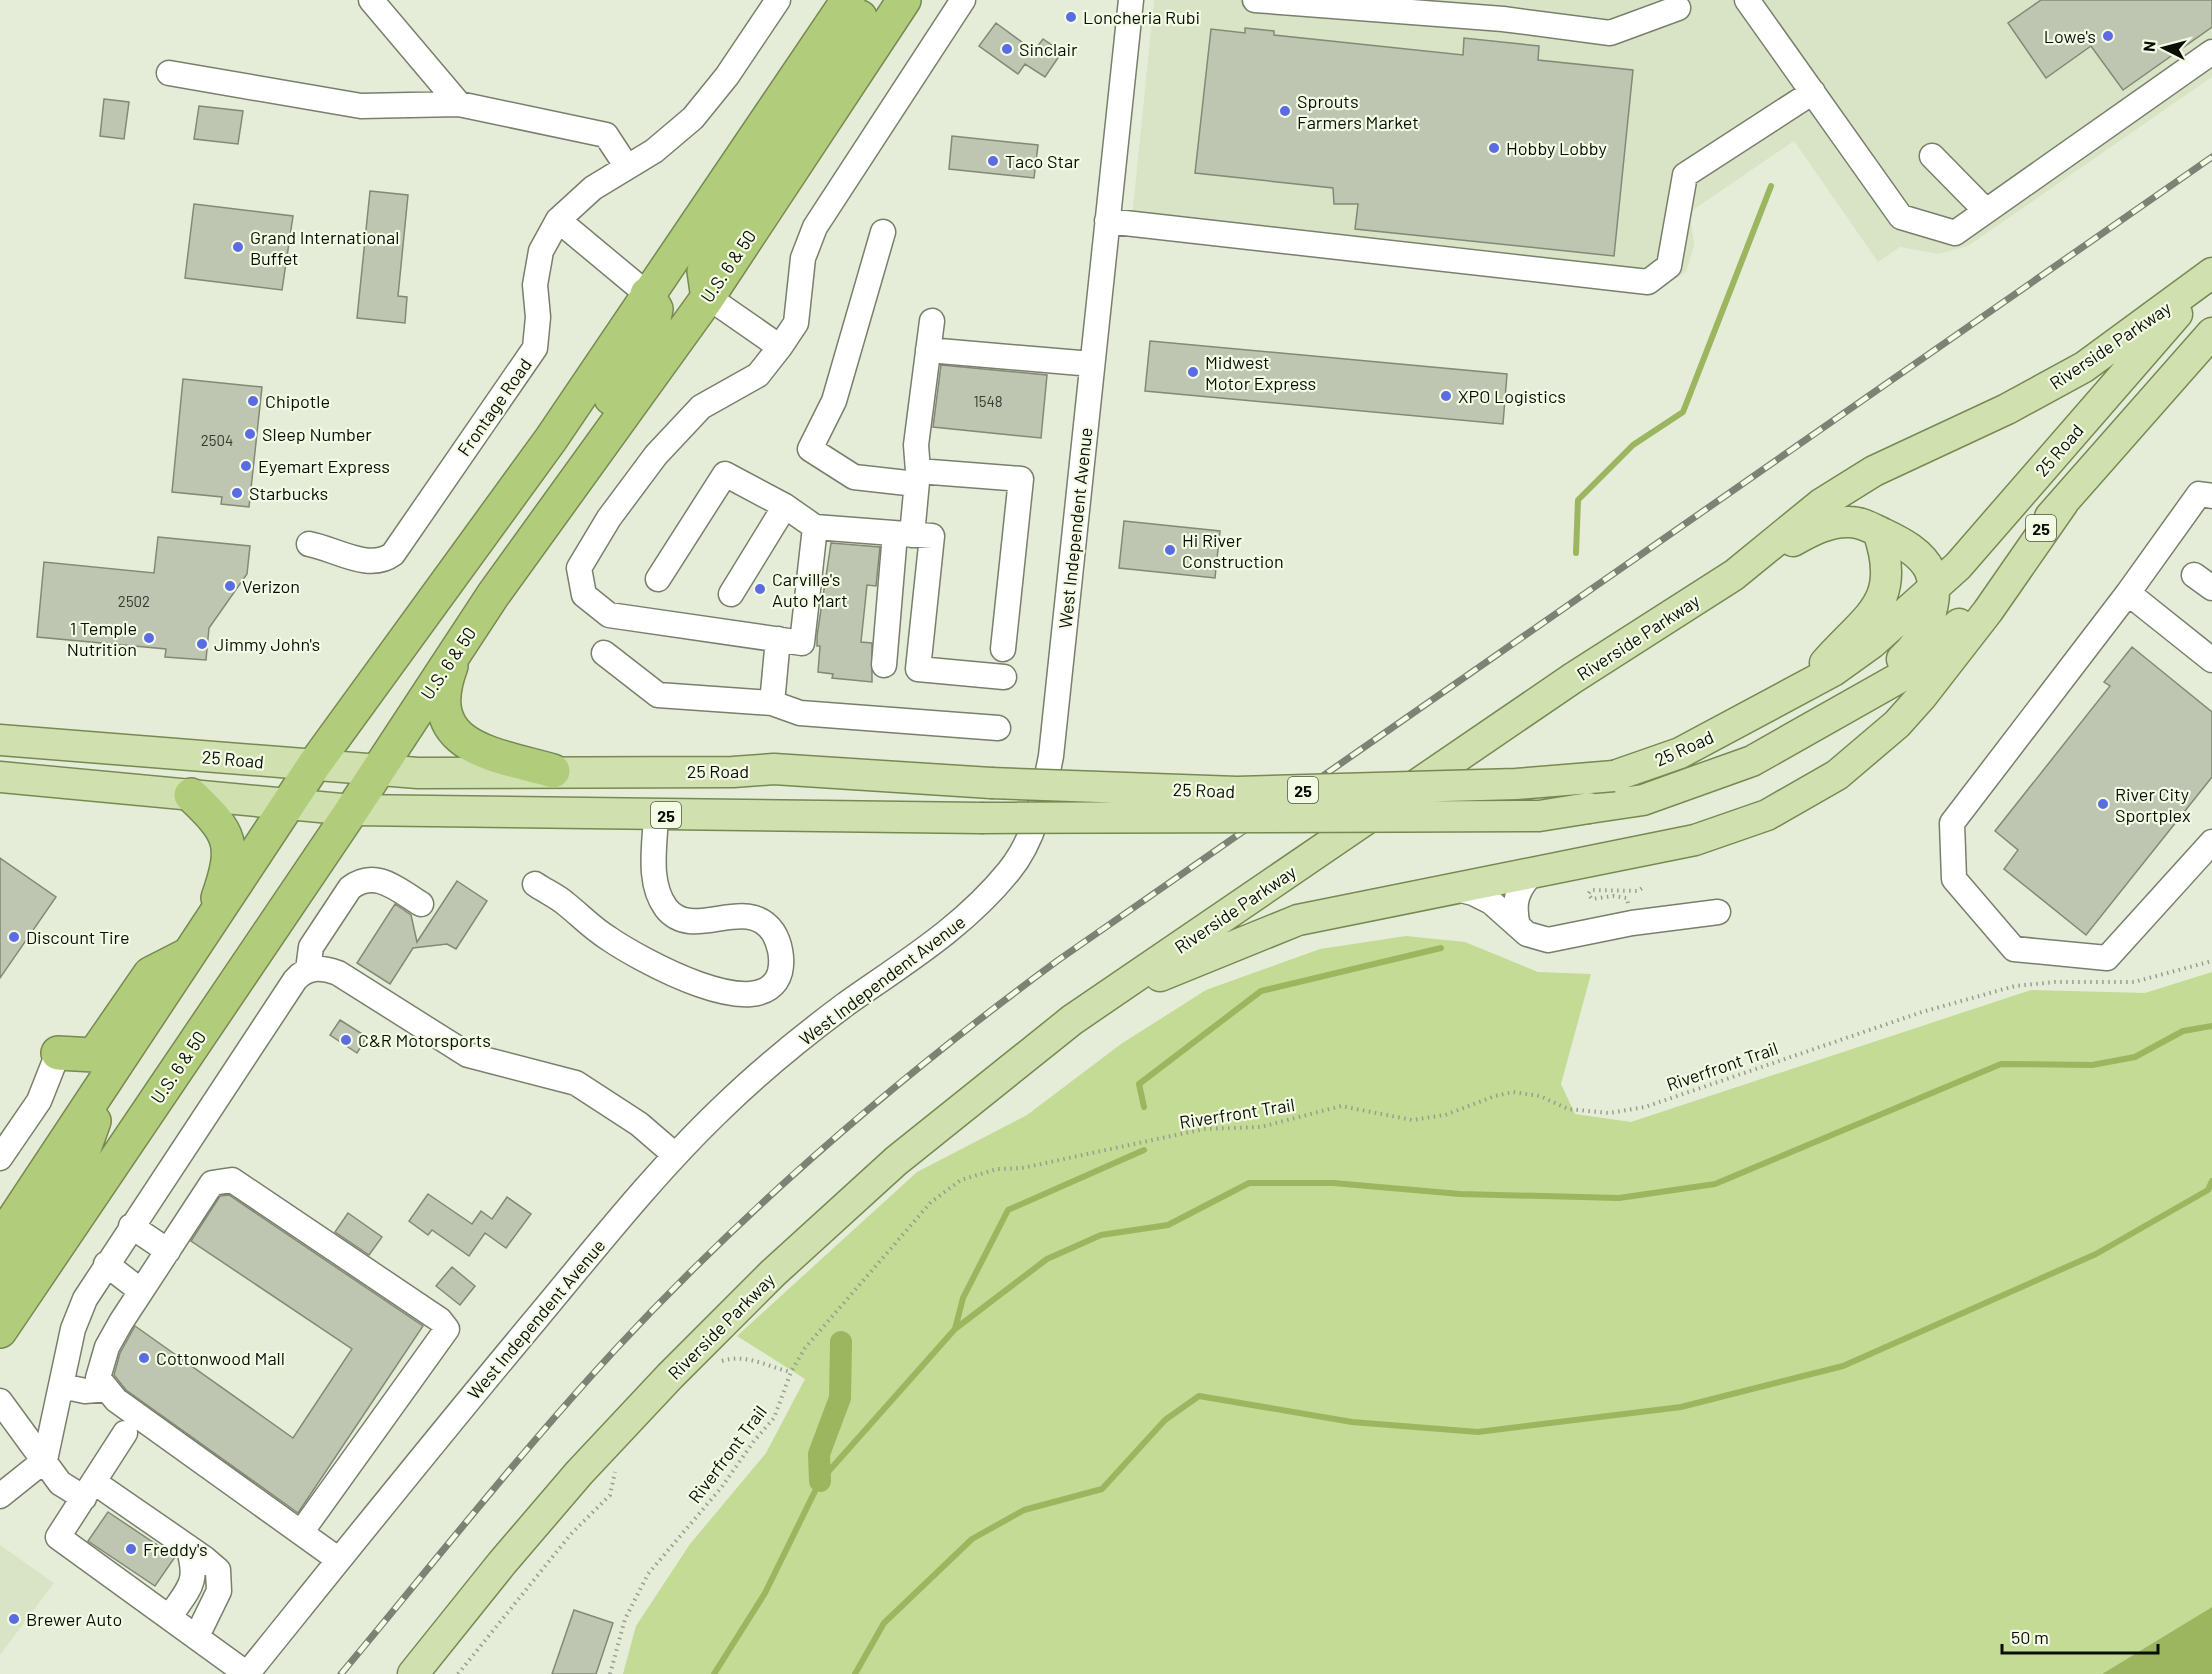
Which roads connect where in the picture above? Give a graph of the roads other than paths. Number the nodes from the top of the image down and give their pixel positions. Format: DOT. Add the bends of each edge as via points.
graph roads {
  1 [pos="371,0"];
  2 [pos="778,0"];
  3 [pos="848,0"];
  4 [pos="869,0"];
  5 [pos="904,0"];
  6 [pos="963,0"];
  7 [pos="1131,0"];
  8 [pos="1256,0"];
  9 [pos="1747,0"];
  10 [pos="1678,8"];
  11 [pos="1504,10"];
  12 [pos="1641,11"];
  13 [pos="2212,52"];
  14 [pos="169,73"];
  15 [pos="1813,92"];
  16 [pos="459,104"];
  17 [pos="1932,156"];
  18 [pos="627,167"];
  19 [pos="1986,211"];
  20 [pos="558,220"];
  21 [pos="1107,221"];
  22 [pos="883,232"];
  23 [pos="2212,273"];
  24 [pos="647,294"];
  25 [pos="708,297"];
  26 [pos="932,321"];
  27 [pos="2212,333"];
  28 [pos="780,347"];
  29 [pos="928,350"];
  30 [pos="1092,364"];
  31 [pos="917,478"];
  32 [pos="2212,496"];
  33 [pos="2063,503"];
  34 [pos="785,506"];
  35 [pos="557,509"];
  36 [pos="815,527"];
  37 [pos="1878,531"];
  38 [pos="904,534"];
  39 [pos="309,544"];
  40 [pos="1734,575"];
  41 [pos="658,579"];
  42 [pos="1932,588"];
  43 [pos="731,594"];
  44 [pos="2128,594"];
  45 [pos="493,595"];
  46 [pos="778,639"];
  47 [pos="1003,649"];
  48 [pos="604,653"];
  49 [pos="2212,660"];
  50 [pos="884,665"];
  51 [pos="1004,677"];
  52 [pos="1777,702"];
  53 [pos="1852,702"];
  54 [pos="772,703"];
  55 [pos="998,728"];
  56 [pos="0,740"];
  57 [pos="314,765"];
  58 [pos="377,769"];
  59 [pos="554,771"];
  60 [pos="0,777"];
  61 [pos="191,795"];
  62 [pos="289,805"];
  63 [pos="352,810"];
  64 [pos="656,815"];
  65 [pos="2212,842"];
  66 [pos="1535,871"];
  67 [pos="535,885"];
  68 [pos="1453,888"];
  69 [pos="421,904"];
  70 [pos="1718,912"];
  71 [pos="1518,926"];
  72 [pos="199,941"];
  73 [pos="308,970"];
  74 [pos="1072,1020"];
  75 [pos="58,1053"];
  76 [pos="111,1074"];
  77 [pos="675,1155"];
  78 [pos="0,1158"];
  79 [pos="131,1226"];
  80 [pos="0,1240"];
  81 [pos="168,1251"];
  82 [pos="106,1264"];
  83 [pos="0,1286"];
  84 [pos="141,1291"];
  85 [pos="0,1331"];
  86 [pos="62,1386"];
  87 [pos="107,1389"];
  88 [pos="0,1401"];
  89 [pos="124,1433"];
  90 [pos="45,1460"];
  91 [pos="89,1490"];
  92 [pos="0,1496"];
  93 [pos="302,1531"];
  94 [pos="189,1547"];
  95 [pos="339,1560"];
  96 [pos="170,1616"];
  97 [pos="197,1636"];
  98 [pos="247,1674"];
  99 [pos="413,1674"];
  1 -- 16 [label="street"];
  2 -- 18 [label="street, Frontage Road" via="727,76 693,118 654,152"];
  3 -- 24 [label="highway"];
  4 -- 25 [label="highway" via="834,62 719,229 704,271"];
  5 -- 25 [label="highway, U.S. 6 & 50"];
  6 -- 28 [label="street" via="815,227 803,258 796,323"];
  7 -- 21 [label="street, West Independent Avenue"];
  8 -- 11 [label="street"];
  9 -- 15 [label="street"];
  10 -- 12 [label="street"];
  11 -- 12 [label="street" via="1610,33"];
  13 -- 19 [label="street"];
  14 -- 16 [label="street" via="361,106"];
  15 -- 19 [label="street" via="1901,217 1955,233"];
  15 -- 21 [label="street" via="1685,176 1669,266 1648,282"];
  16 -- 18 [label="street" via="606,135"];
  17 -- 19 [label="street"];
  18 -- 20 [label="street, Frontage Road" via="593,188"];
  20 -- 24 [label="street"];
  20 -- 39 [label="street, Frontage Road" via="541,251 537,273 535,348 393,554 368,562"];
  21 -- 30 [label="street, West Independent Avenue"];
  22 -- 31 [label="street" via="834,401 810,449 854,477"];
  23 -- 40 [label="main road, Riverside Parkway" via="2084,367 2007,409 1874,471 1821,504"];
  23 -- 42 [label="main road, 25 Road / 25" via="1958,566"];
  24 -- 35 [label="highway" via="656,309 652,329 625,378 574,454"];
  24 -- 57 [label="highway" via="551,439"];
  25 -- 28 [label="street"];
  25 -- 35 [label="highway, U.S. 6 & 50"];
  26 -- 29 [label="street"];
  27 -- 33 [label="main road, 25 Road / 25"];
  28 -- 46 [label="street" via="758,375 701,407 656,455 609,518 579,568 584,595 609,615"];
  29 -- 30 [label="street"];
  29 -- 31 [label="street" via="916,445"];
  30 -- 77 [label="street, West Independent Avenue" via="1051,756 1042,802 1023,851 968,916 776,1060"];
  31 -- 38 [label="street"];
  31 -- 47 [label="street" via="1021,478"];
  32 -- 44 [label="street" via="2199,494"];
  33 -- 53 [label="main road, 25 Road / 25" via="1952,632 1897,679"];
  33 -- 66 [label="main road, Riverside Parkway" via="1988,611 1922,696 1872,747 1837,775 1767,815 1731,829 1695,840"];
  34 -- 36 [label="street"];
  34 -- 41 [label="street" via="725,474"];
  34 -- 43 [label="street"];
  35 -- 45 [label="highway, U.S. 6 & 50"];
  36 -- 38 [label="street"];
  36 -- 46 [label="street" via="802,643"];
  37 -- 40 [label="main road" via="1850,522 1815,528"];
  37 -- 42 [label="main road" via="1918,555 1930,571"];
  37 -- 52 [label="main road" via="1886,554 1887,573 1876,609 1824,663"];
  38 -- 50 [label="street"];
  38 -- 51 [label="street" via="932,537 918,669"];
  40 -- 74 [label="main road, Riverside Parkway" via="1573,678"];
  42 -- 52 [label="main road, 25 Road / 25" via="1872,643 1833,671"];
  42 -- 53 [label="main road" via="1931,614 1923,634 1910,652"];
  44 -- 49 [label="street"];
  44 -- 65 [label="street" via="1952,823 1954,879 2014,948 2107,958"];
  45 -- 58 [label="highway, U.S. 6 & 50"];
  45 -- 59 [label="highway" via="450,668 443,703 446,717 463,742 475,748"];
  46 -- 54 [label="street"];
  48 -- 54 [label="street" via="658,695"];
  52 -- 59 [label="main road, 25 Road / 25, bridge" via="1680,753 1614,776 1516,784 1237,792 991,783 774,769"];
  53 -- 64 [label="main road, 25 Road / 25, bridge" via="1752,761 1643,800 1539,816"];
  54 -- 55 [label="street" via="800,712"];
  56 -- 57 [label="main road, 25 Road / 25"];
  57 -- 58 [label="main road, 25 Road / 25"];
  57 -- 62 [label="highway"];
  58 -- 59 [label="main road, 25 Road / 25" via="428,773"];
  58 -- 63 [label="highway, U.S. 6 & 50"];
  60 -- 61 [label="main road, 25 Road / 25"];
  61 -- 62 [label="main road, 25 Road / 25"];
  61 -- 72 [label="highway" via="218,820 229,847 226,874"];
  62 -- 63 [label="main road, 25 Road / 25"];
  62 -- 72 [label="highway"];
  63 -- 64 [label="main road, 25 Road / 25"];
  63 -- 85 [label="highway, U.S. 6 & 50"];
  64 -- 67 [label="street" via="654,871 660,898 674,916 684,920 743,915 766,924 781,958 780,972 767,990 731,994 694,981 610,940 565,903"];
  66 -- 68 [label="main road, Riverside Parkway"];
  66 -- 71 [label="street" via="1517,893 1514,910"];
  68 -- 71 [label="street" via="1491,902"];
  68 -- 74 [label="main road, Riverside Parkway" via="1298,920 1173,969"];
  69 -- 73 [label="street" via="387,882 358,882 311,947"];
  70 -- 71 [label="street" via="1632,923 1554,939 1537,938"];
  72 -- 75 [label="highway" via="150,974 94,1055"];
  72 -- 76 [label="highway"];
  73 -- 77 [label="street" via="338,973 468,1055 576,1083 639,1124"];
  73 -- 79 [label="street" via="295,980"];
  74 -- 99 [label="main road, Riverside Parkway" via="896,1161 741,1305 579,1473"];
  75 -- 78 [label="street" via="39,1101"];
  76 -- 80 [label="highway"];
  76 -- 83 [label="highway" via="80,1163"];
  77 -- 95 [label="street, West Independent Avenue"];
  79 -- 81 [label="street"];
  79 -- 82 [label="street"];
  81 -- 84 [label="street"];
  81 -- 93 [label="street" via="212,1183 232,1180 440,1320 447,1329"];
  82 -- 84 [label="street"];
  82 -- 86 [label="street" via="73,1329"];
  84 -- 87 [label="street" via="100,1364 98,1378"];
  86 -- 87 [label="street" via="86,1391"];
  86 -- 90 [label="street"];
  87 -- 93 [label="street" via="116,1400"];
  88 -- 90 [label="street"];
  89 -- 91 [label="street"];
  90 -- 91 [label="street" via="60,1484"];
  90 -- 92 [label="street"];
  91 -- 94 [label="street"];
  91 -- 96 [label="street" via="58,1537"];
  93 -- 95 [label="street"];
  94 -- 96 [label="street" via="195,1568 193,1580"];
  94 -- 97 [label="street" via="218,1570 220,1578 219,1591"];
  95 -- 98 [label="street, West Independent Avenue"];
  96 -- 97 [label="street"];
  97 -- 98 [label="street"];
}
